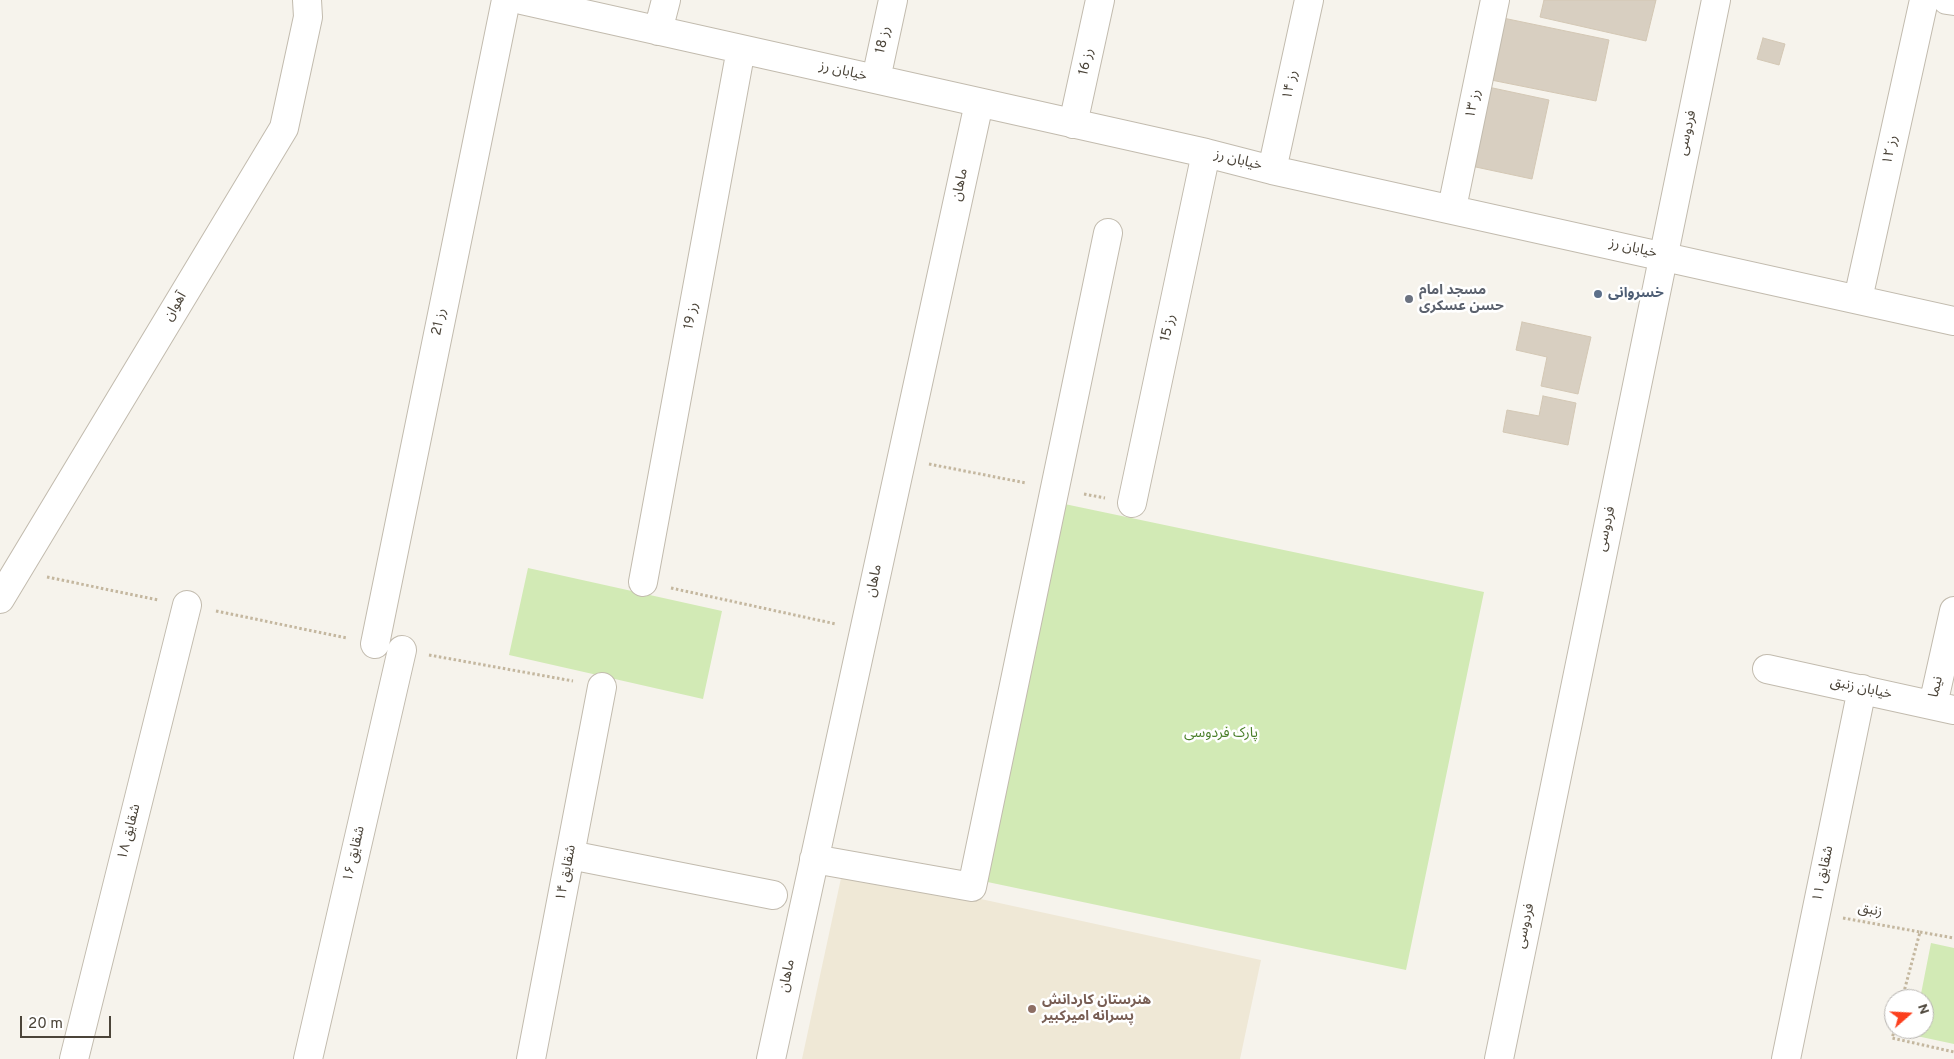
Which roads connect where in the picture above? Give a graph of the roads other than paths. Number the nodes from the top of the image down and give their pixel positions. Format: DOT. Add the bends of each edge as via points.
graph roads {
  1 [pos="307,0"];
  2 [pos="506,0"];
  3 [pos="522,0"];
  4 [pos="666,0"];
  5 [pos="892,0"];
  6 [pos="1100,0"];
  7 [pos="1309,0"];
  8 [pos="1495,0"];
  9 [pos="1716,0"];
  10 [pos="1924,0"];
  11 [pos="1947,0"];
  12 [pos="1954,1"];
  13 [pos="658,31"];
  14 [pos="741,49"];
  15 [pos="876,79"];
  16 [pos="979,103"];
  17 [pos="1073,124"];
  18 [pos="1206,153"];
  19 [pos="1272,170"];
  20 [pos="1452,208"];
  21 [pos="1108,233"];
  22 [pos="1663,256"];
  23 [pos="1858,299"];
  24 [pos="1954,321"];
  25 [pos="1132,503"];
  26 [pos="643,582"];
  27 [pos="0,599"];
  28 [pos="187,606"];
  29 [pos="1954,611"];
  30 [pos="375,644"];
  31 [pos="402,650"];
  32 [pos="1768,669"];
  33 [pos="602,687"];
  34 [pos="1862,690"];
  35 [pos="1943,708"];
  36 [pos="570,855"];
  37 [pos="814,859"];
  38 [pos="773,895"];
  39 [pos="74,1059"];
  40 [pos="308,1059"];
  41 [pos="531,1059"];
  42 [pos="770,1059"];
  43 [pos="1499,1059"];
  44 [pos="1786,1059"];
  1 -- 27 [label="street, آهوان" via="308,17 284,128"];
  2 -- 30 [label="street, رز 21"];
  3 -- 13 [label="street, خیابان رز"];
  4 -- 13 [label="street"];
  5 -- 15 [label="street, رز 18"];
  6 -- 17 [label="street, رز 16"];
  7 -- 19 [label="street, رز ۱۴"];
  8 -- 20 [label="street, رز ۱۳"];
  9 -- 22 [label="street, فردوسی"];
  10 -- 23 [label="street, رز ۱۲"];
  11 -- 12 [label="street"];
  13 -- 14 [label="street, خیابان رز"];
  14 -- 15 [label="street, خیابان رز"];
  14 -- 26 [label="street, رز 19"];
  15 -- 16 [label="street, خیابان رز"];
  16 -- 17 [label="street, خیابان رز"];
  16 -- 37 [label="street, ماهان"];
  17 -- 18 [label="street, خیابان رز"];
  18 -- 19 [label="street, خیابان رز"];
  18 -- 25 [label="street, رز 15"];
  19 -- 20 [label="street, خیابان رز"];
  20 -- 22 [label="street, خیابان رز"];
  21 -- 37 [label="street" via="972,887"];
  22 -- 23 [label="street, خیابان رز"];
  22 -- 43 [label="street, فردوسی"];
  23 -- 24 [label="street, خیابان رز"];
  28 -- 39 [label="street, شقایق ۱۸"];
  29 -- 35 [label="street, نیما"];
  31 -- 40 [label="street, شقایق ۱۶"];
  32 -- 34 [label="street, خیابان زنبق"];
  33 -- 36 [label="street, شقایق ۱۴"];
  34 -- 35 [label="street, خیابان زنبق"];
  34 -- 44 [label="street, شقایق ۱۱"];
  36 -- 38 [label="street"];
  36 -- 41 [label="street, شقایق ۱۴"];
  37 -- 42 [label="street, ماهان"];
}
